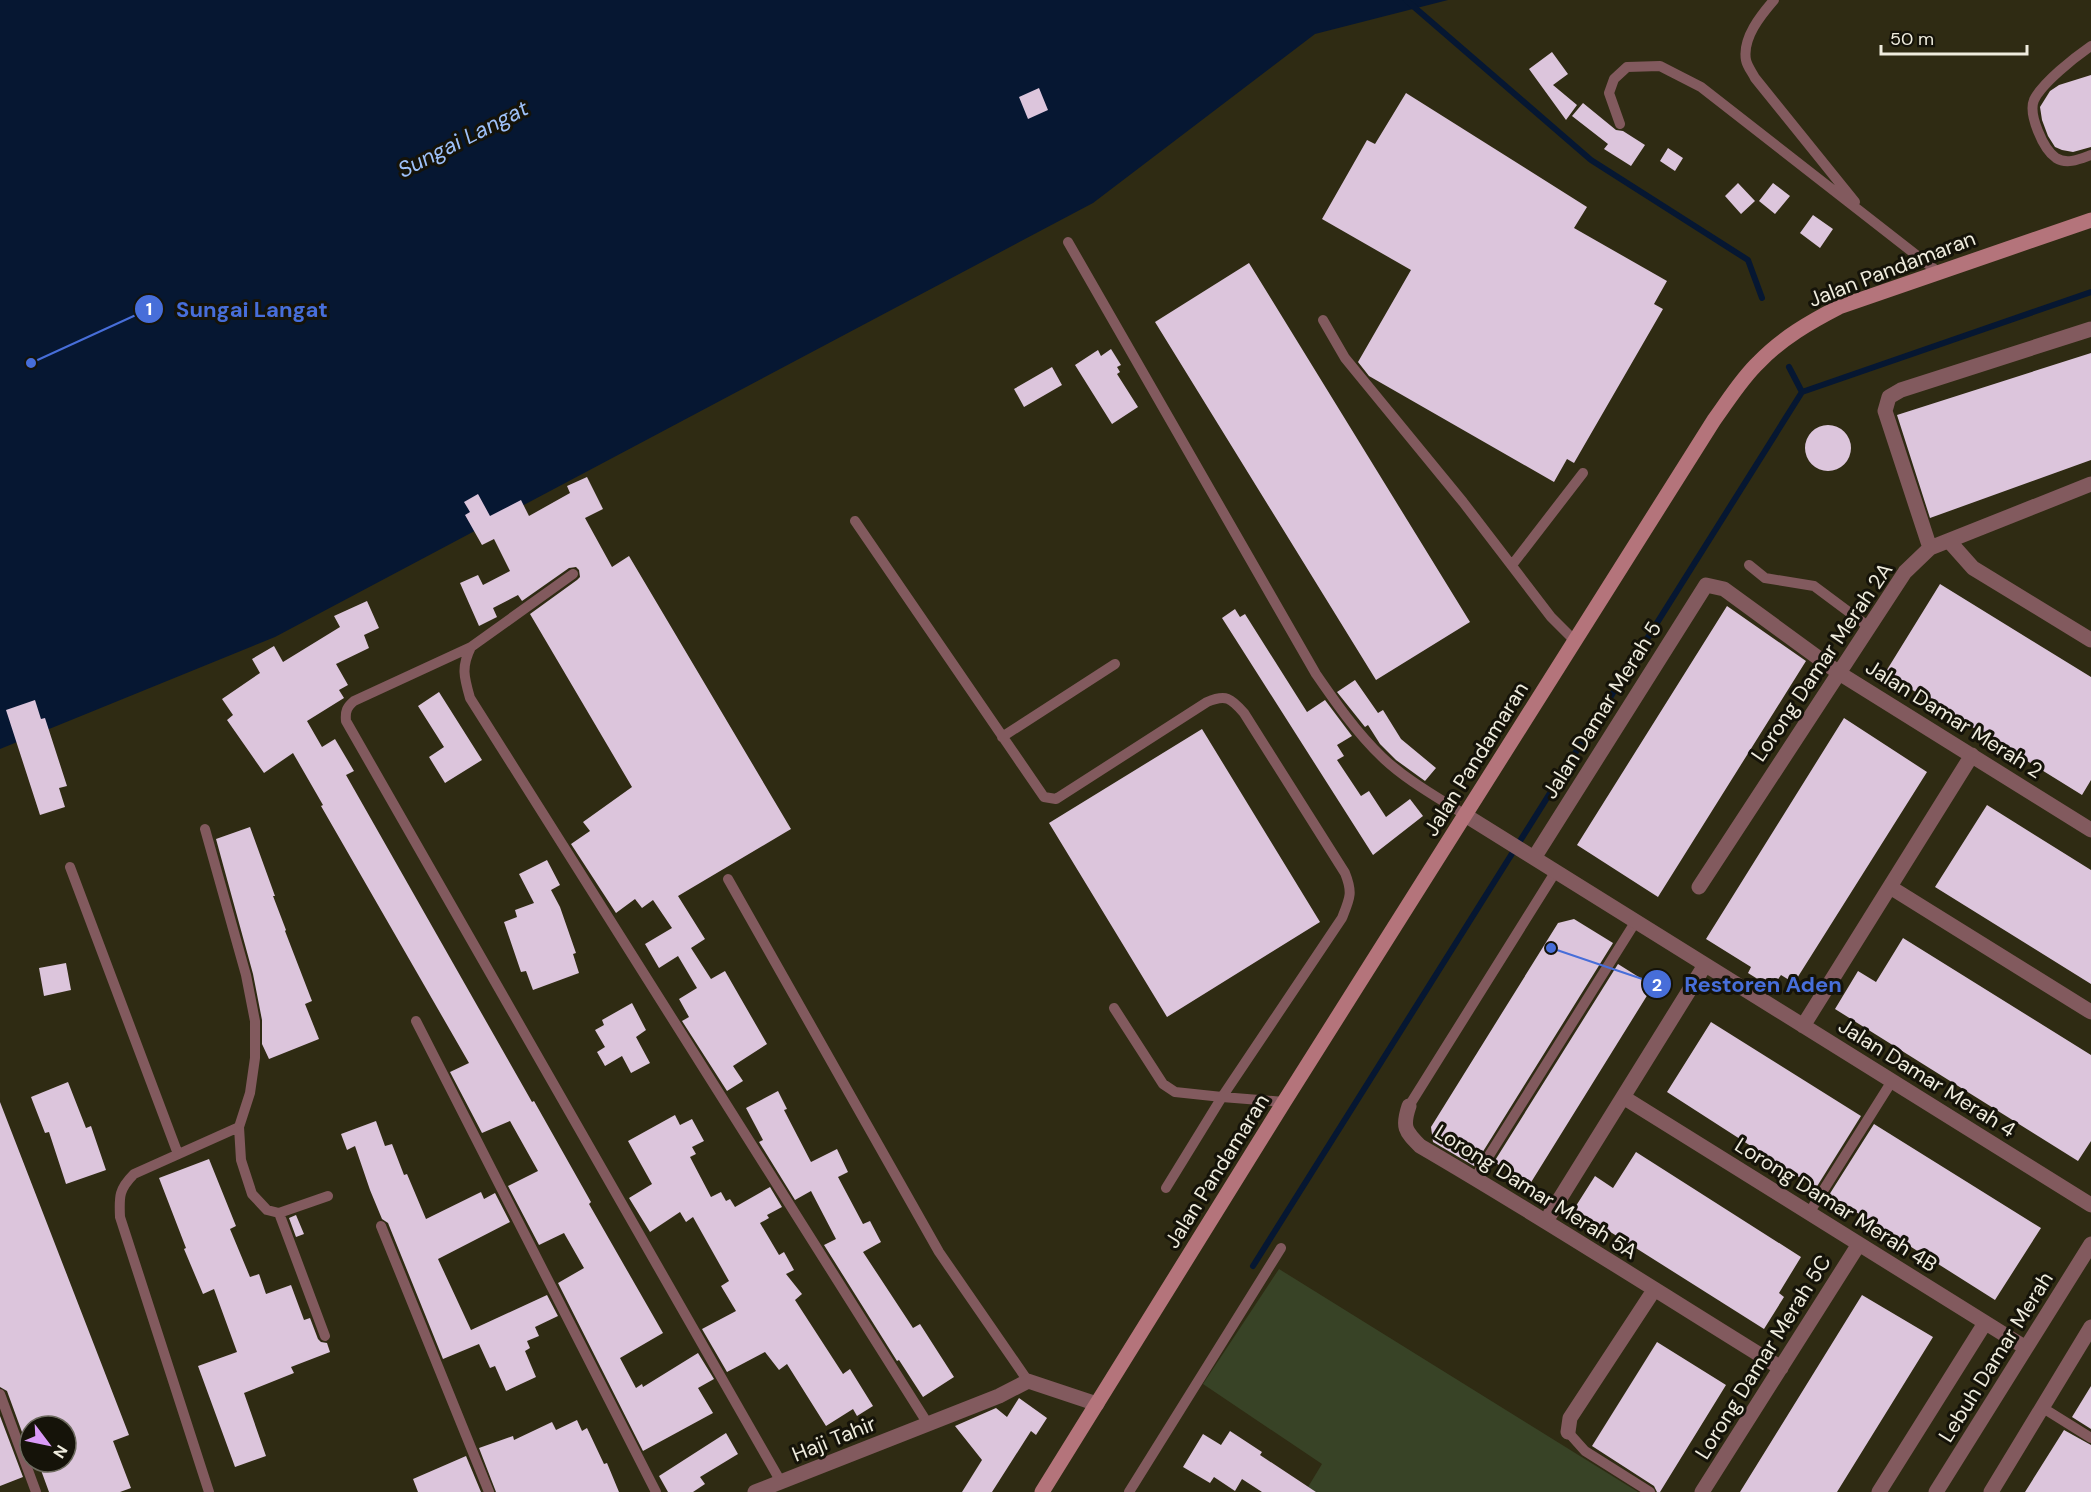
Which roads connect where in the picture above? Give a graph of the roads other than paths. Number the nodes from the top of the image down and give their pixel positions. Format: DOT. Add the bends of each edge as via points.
graph roads {
  1 [pos="1774,0"];
  2 [pos="2091,46"];
  3 [pos="1620,124"];
  4 [pos="2091,155"];
  5 [pos="1866,216"];
  6 [pos="2091,220"];
  7 [pos="1068,242"];
  8 [pos="1938,272"];
  9 [pos="1323,320"];
  10 [pos="2091,329"];
  11 [pos="1582,472"];
  12 [pos="2091,484"];
  13 [pos="855,521"];
  14 [pos="1949,541"];
  15 [pos="1930,548"];
  16 [pos="1512,565"];
  17 [pos="1749,565"];
  18 [pos="573,573"];
  19 [pos="1706,585"];
  20 [pos="1869,627"];
  21 [pos="1575,640"];
  22 [pos="2091,640"];
  23 [pos="471,647"];
  24 [pos="1115,664"];
  25 [pos="1839,673"];
  26 [pos="1002,737"];
  27 [pos="1972,755"];
  28 [pos="1465,815"];
  29 [pos="205,829"];
  30 [pos="2091,830"];
  31 [pos="1528,855"];
  32 [pos="69,867"];
  33 [pos="1556,872"];
  34 [pos="728,879"];
  35 [pos="1699,887"];
  36 [pos="1890,887"];
  37 [pos="1636,921"];
  38 [pos="1705,965"];
  39 [pos="1114,1008"];
  40 [pos="2091,1012"];
  41 [pos="416,1022"];
  42 [pos="1803,1026"];
  43 [pos="1892,1081"];
  44 [pos="1222,1097"];
  45 [pos="1623,1097"];
  46 [pos="1284,1102"];
  47 [pos="1409,1106"];
  48 [pos="239,1127"];
  49 [pos="178,1154"];
  50 [pos="1475,1178"];
  51 [pos="1166,1188"];
  52 [pos="328,1196"];
  53 [pos="2091,1205"];
  54 [pos="279,1213"];
  55 [pos="1809,1213"];
  56 [pos="1546,1221"];
  57 [pos="381,1226"];
  58 [pos="1859,1244"];
  59 [pos="2091,1244"];
  60 [pos="1281,1248"];
  61 [pos="1654,1290"];
  62 [pos="1985,1323"];
  63 [pos="2091,1328"];
  64 [pos="325,1336"];
  65 [pos="2026,1348"];
  66 [pos="1781,1368"];
  67 [pos="1028,1381"];
  68 [pos="0,1394"];
  69 [pos="1097,1404"];
  70 [pos="2043,1408"];
  71 [pos="928,1424"];
  72 [pos="1568,1432"];
  73 [pos="2091,1438"];
  74 [pos="781,1482"];
  75 [pos="36,1492"];
  76 [pos="209,1492"];
  77 [pos="489,1492"];
  78 [pos="656,1492"];
  79 [pos="754,1492"];
  80 [pos="1042,1492"];
  81 [pos="1129,1492"];
  82 [pos="1650,1492"];
  83 [pos="1702,1492"];
  84 [pos="1879,1492"];
  85 [pos="1936,1492"];
  86 [pos="1991,1492"];
  1 -- 5 [label="lane" via="1754,23 1746,59 1755,78"];
  2 -- 4 [label="lane" via="2044,86 2031,108 2044,143 2055,157 2066,161"];
  3 -- 5 [label="lane" via="1609,93 1614,78 1627,67 1660,66 1701,87"];
  5 -- 8 [label="lane"];
  6 -- 8 [label="main road, Jalan Pandamaran"];
  7 -- 28 [label="lane" via="1316,674 1350,722 1383,758"];
  8 -- 21 [label="main road, Jalan Pandamaran" via="1839,307 1781,342 1758,363 1714,420"];
  9 -- 16 [label="lane" via="1345,358"];
  10 -- 15 [label="street" via="1889,397 1885,411"];
  11 -- 16 [label="lane"];
  12 -- 14 [label="street, Lorong Damar Merah 2A"];
  13 -- 26 [label="lane"];
  14 -- 15 [label="street, Lorong Damar Merah 2A"];
  14 -- 22 [label="street" via="1972,568"];
  15 -- 20 [label="street, Lorong Damar Merah 2A" via="1905,572"];
  16 -- 21 [label="lane" via="1551,617"];
  17 -- 20 [label="lane" via="1765,578 1814,586"];
  18 -- 23 [label="lane"];
  19 -- 25 [label="street, Jalan Damar Merah 2" via="1724,589"];
  19 -- 31 [label="street, Jalan Damar Merah 5"];
  20 -- 25 [label="street, Lorong Damar Merah 2A"];
  21 -- 28 [label="main road, Jalan Pandamaran"];
  23 -- 71 [label="lane" via="464,660 470,698"];
  23 -- 74 [label="lane" via="354,701 348,706 346,721"];
  24 -- 26 [label="lane"];
  25 -- 27 [label="street, Jalan Damar Merah 2"];
  25 -- 35 [label="street, Lorong Damar Merah 2A"];
  26 -- 44 [label="lane" via="1044,797 1056,799 1207,702 1220,696 1228,698 1244,713 1345,873 1351,889 1341,918"];
  27 -- 30 [label="street, Jalan Damar Merah 2"];
  27 -- 36 [label="street"];
  28 -- 31 [label="street, Jalan Damar Merah 4"];
  28 -- 46 [label="main road, Jalan Pandamaran"];
  29 -- 48 [label="lane" via="255,1021 250,1093"];
  31 -- 33 [label="street, Jalan Damar Merah 4"];
  32 -- 49 [label="lane"];
  33 -- 37 [label="street, Jalan Damar Merah 4"];
  33 -- 47 [label="lane, Lorong Damar Merah 5A"];
  34 -- 67 [label="lane" via="939,1252"];
  36 -- 40 [label="street"];
  36 -- 42 [label="street"];
  37 -- 38 [label="street, Jalan Damar Merah 4"];
  37 -- 50 [label="lane"];
  38 -- 42 [label="street, Jalan Damar Merah 4"];
  38 -- 45 [label="street"];
  39 -- 44 [label="lane" via="1163,1084 1175,1092"];
  41 -- 78 [label="lane"];
  42 -- 43 [label="street, Jalan Damar Merah 4"];
  43 -- 53 [label="street, Jalan Damar Merah 4"];
  43 -- 55 [label="lane"];
  44 -- 46 [label="lane"];
  44 -- 51 [label="lane"];
  45 -- 55 [label="street, Lorong Damar Merah 4B"];
  45 -- 56 [label="street"];
  46 -- 69 [label="main road, Jalan Pandamaran"];
  47 -- 50 [label="street, Lorong Damar Merah 5A" via="1404,1121 1408,1134 1420,1146"];
  48 -- 49 [label="lane"];
  48 -- 54 [label="lane" via="241,1160 252,1194 267,1210"];
  49 -- 76 [label="lane" via="134,1174 123,1185 120,1217"];
  50 -- 56 [label="street, Lorong Damar Merah 5A"];
  52 -- 54 [label="lane"];
  54 -- 64 [label="lane"];
  55 -- 58 [label="street, Lorong Damar Merah 4B"];
  56 -- 61 [label="street, Lorong Damar Merah 5A"];
  57 -- 77 [label="lane"];
  58 -- 62 [label="street, Lorong Damar Merah 4B"];
  58 -- 66 [label="street, Lorong Damar Merah 5C"];
  59 -- 65 [label="street, Lebuh Damar Merah"];
  60 -- 81 [label="lane"];
  61 -- 66 [label="street, Lorong Damar Merah 5A"];
  61 -- 72 [label="street" via="1570,1418"];
  62 -- 65 [label="street, Lorong Damar Merah 4B"];
  62 -- 84 [label="street"];
  63 -- 70 [label="street"];
  65 -- 85 [label="street, Lebuh Damar Merah"];
  66 -- 83 [label="street, Lorong Damar Merah 5C"];
  67 -- 69 [label="street"];
  67 -- 71 [label="street, Haji Tahir"];
  68 -- 75 [label="lane"];
  69 -- 80 [label="main road, Jalan Pandamaran"];
  70 -- 73 [label="lane"];
  70 -- 86 [label="street"];
  71 -- 74 [label="street, Haji Tahir"];
  72 -- 82 [label="lane" via="1585,1450"];
  74 -- 79 [label="street, Haji Tahir"];
}
